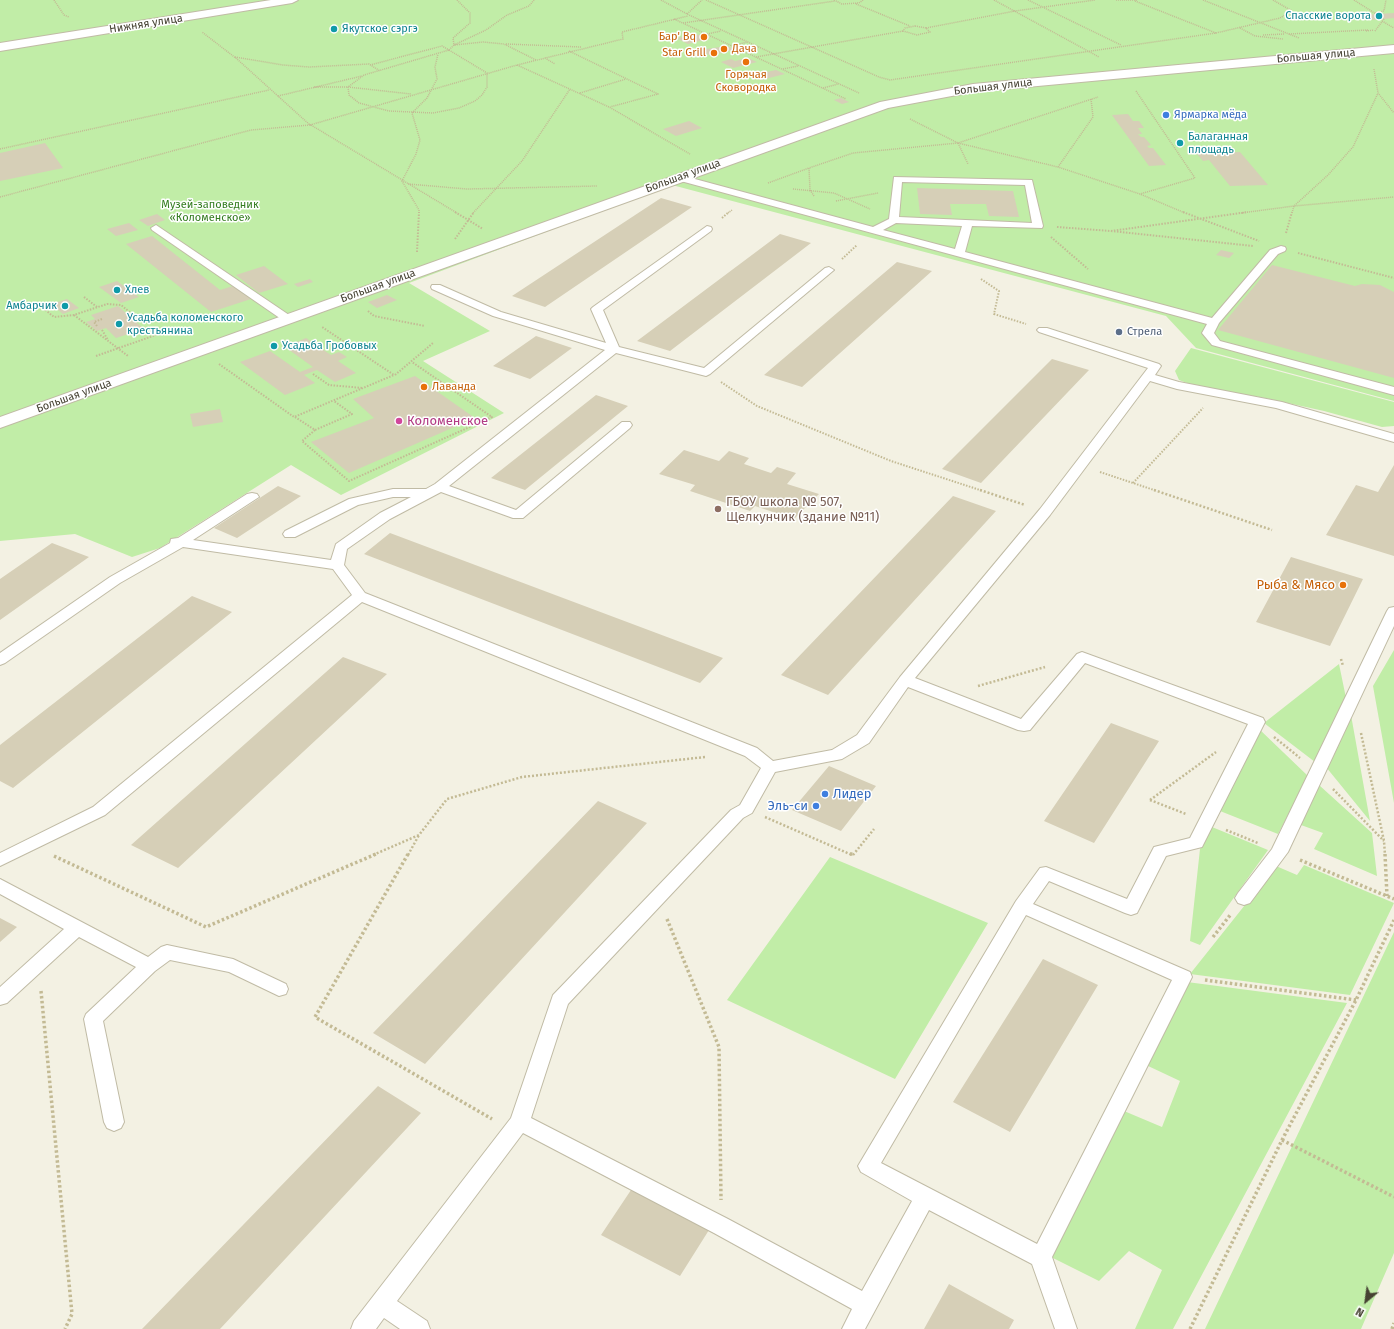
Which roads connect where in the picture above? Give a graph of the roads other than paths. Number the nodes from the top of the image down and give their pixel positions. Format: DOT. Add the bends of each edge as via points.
graph roads {
  1 [pos="292,0"];
  2 [pos="0,47"];
  3 [pos="1389,49"];
  4 [pos="680,178"];
  5 [pos="894,220"];
  6 [pos="968,223"];
  7 [pos="156,228"];
  8 [pos="707,229"];
  9 [pos="875,230"];
  10 [pos="1281,249"];
  11 [pos="959,253"];
  12 [pos="829,270"];
  13 [pos="436,287"];
  14 [pos="293,316"];
  15 [pos="1214,322"];
  16 [pos="1043,330"];
  17 [pos="614,349"];
  18 [pos="1147,376"];
  19 [pos="1394,391"];
  20 [pos="0,423"];
  21 [pos="626,425"];
  22 [pos="1394,438"];
  23 [pos="435,490"];
  24 [pos="252,497"];
  25 [pos="290,534"];
  26 [pos="176,542"];
  27 [pos="337,565"];
  28 [pos="360,596"];
  29 [pos="1394,611"];
  30 [pos="0,660"];
  31 [pos="905,680"];
  32 [pos="770,767"];
  33 [pos="0,860"];
  34 [pos="0,886"];
  35 [pos="1244,898"];
  36 [pos="1022,906"];
  37 [pos="77,928"];
  38 [pos="149,966"];
  39 [pos="279,989"];
  40 [pos="0,998"];
  41 [pos="114,1122"];
  42 [pos="517,1126"];
  43 [pos="925,1198"];
  44 [pos="1041,1257"];
  45 [pos="382,1303"];
  46 [pos="866,1305"];
  47 [pos="362,1329"];
  48 [pos="419,1329"];
  49 [pos="852,1329"];
  50 [pos="1066,1329"];
  1 -- 2 [label="street, Нижняя улица"];
  3 -- 4 [label="street, Большая улица" via="973,88 884,105 776,146"];
  4 -- 9 [label="lane"];
  4 -- 14 [label="street, Большая улица"];
  5 -- 6 [label="lane"];
  5 -- 6 [label="lane" via="897,179 1029,182 1038,226"];
  5 -- 9 [label="lane"];
  6 -- 11 [label="lane"];
  7 -- 14 [label="lane"];
  8 -- 17 [label="lane" via="597,309"];
  9 -- 11 [label="lane"];
  10 -- 15 [label="lane" via="1274,252"];
  11 -- 15 [label="lane"];
  12 -- 17 [label="lane" via="706,372"];
  13 -- 17 [label="lane" via="497,314"];
  14 -- 20 [label="street, Большая улица"];
  15 -- 19 [label="lane" via="1208,333 1216,342"];
  16 -- 18 [label="lane" via="1155,366"];
  17 -- 23 [label="lane"];
  18 -- 22 [label="lane" via="1177,385 1278,405"];
  18 -- 31 [label="lane" via="1045,512"];
  21 -- 23 [label="lane" via="518,515"];
  23 -- 25 [label="lane" via="393,493 354,502"];
  23 -- 27 [label="lane" via="386,516 341,547"];
  24 -- 26 [label="lane"];
  26 -- 27 [label="lane"];
  26 -- 30 [label="lane" via="115,580"];
  27 -- 28 [label="lane"];
  28 -- 32 [label="lane" via="751,752"];
  28 -- 33 [label="lane" via="99,811"];
  29 -- 35 [label="lane" via="1279,852"];
  31 -- 32 [label="lane" via="863,739 836,755"];
  31 -- 36 [label="lane" via="1024,726 1082,657 1257,722 1196,843 1160,851 1130,908 1046,873"];
  32 -- 42 [label="lane" via="746,809 737,814 560,1000"];
  34 -- 37 [label="lane"];
  36 -- 43 [label="lane" via="868,1166"];
  36 -- 44 [label="lane" via="1183,977"];
  37 -- 38 [label="lane"];
  37 -- 40 [label="lane"];
  38 -- 39 [label="lane" via="167,952 233,966"];
  38 -- 41 [label="lane" via="93,1020"];
  42 -- 45 [label="lane"];
  42 -- 46 [label="lane" via="721,1226"];
  43 -- 44 [label="lane"];
  43 -- 46 [label="lane"];
  44 -- 50 [label="lane"];
  45 -- 47 [label="lane"];
  45 -- 48 [label="lane"];
  46 -- 49 [label="lane"];
}
